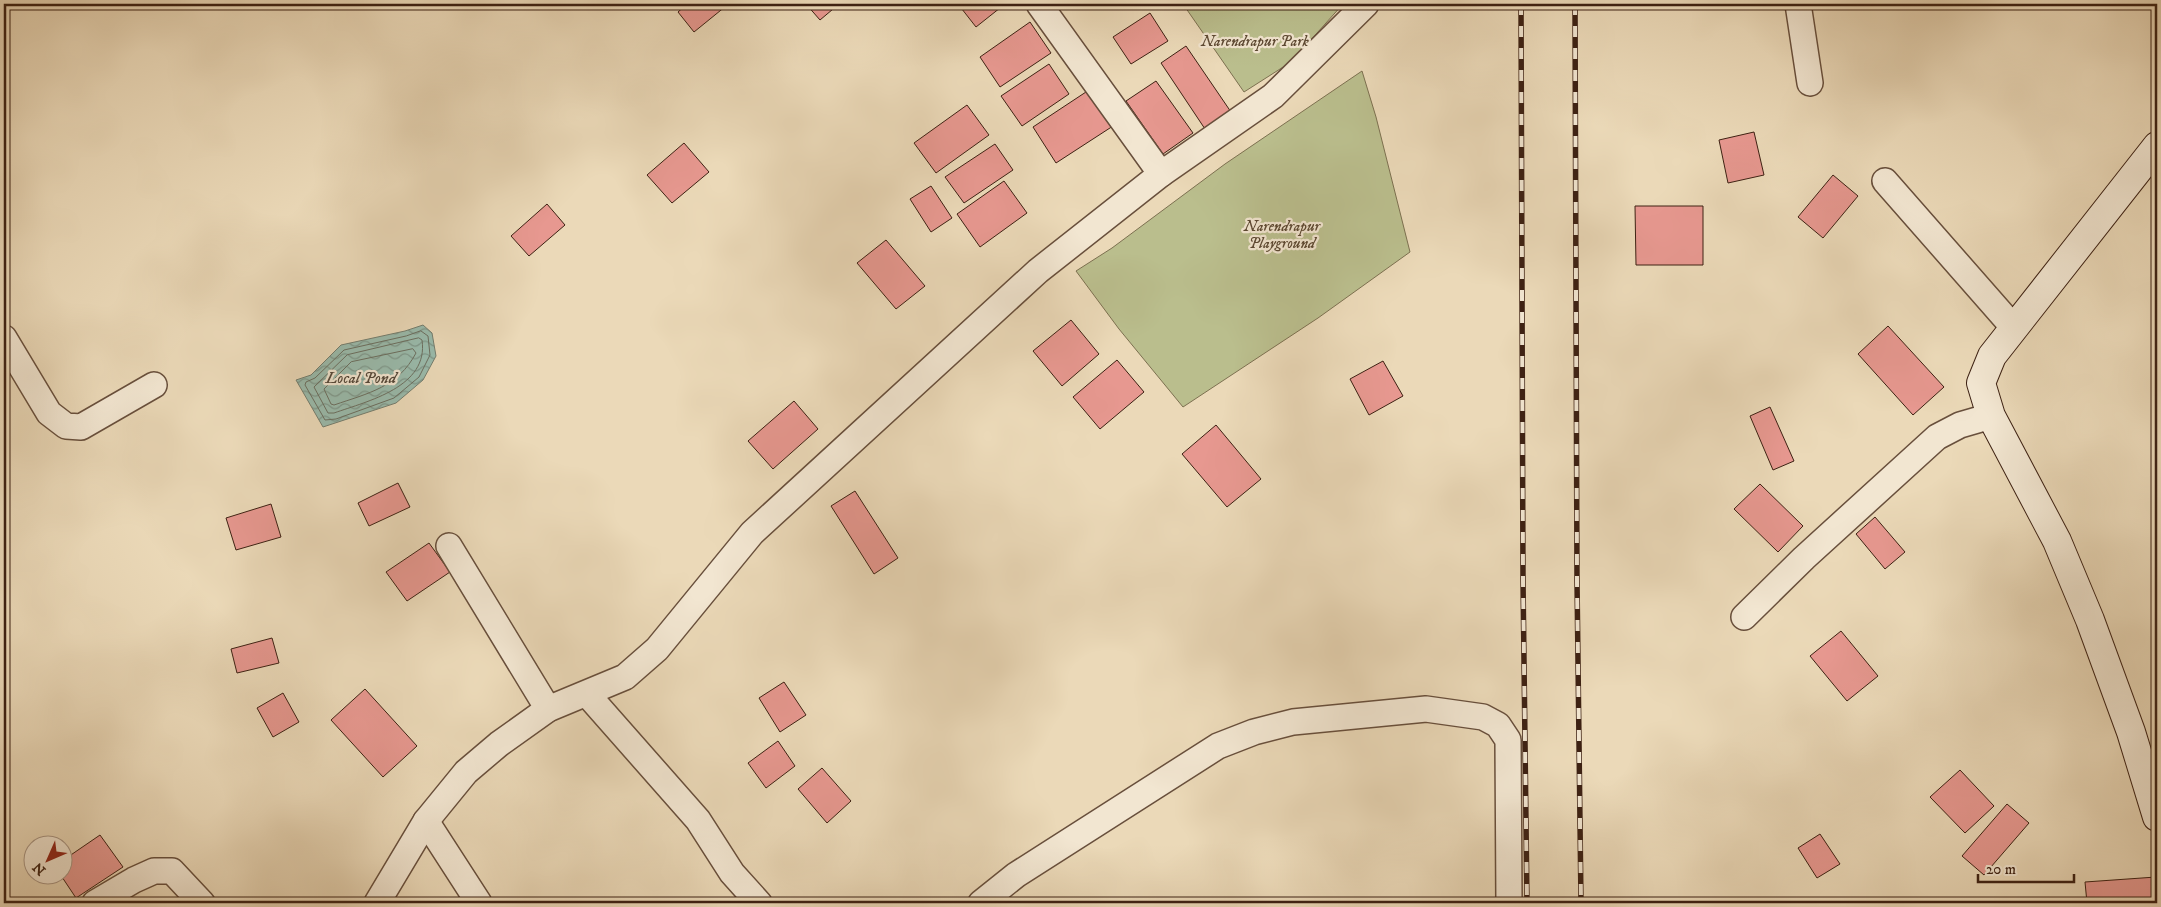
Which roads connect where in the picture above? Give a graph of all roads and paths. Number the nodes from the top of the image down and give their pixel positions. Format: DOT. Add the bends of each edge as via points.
graph roads {
  1 [pos="1039,4"];
  2 [pos="1366,4"];
  3 [pos="1798,4"];
  4 [pos="1810,83"];
  5 [pos="2157,146"];
  6 [pos="1160,174"];
  7 [pos="1885,181"];
  8 [pos="2014,328"];
  9 [pos="4,338"];
  10 [pos="154,385"];
  11 [pos="1991,416"];
  12 [pos="449,546"];
  13 [pos="1744,617"];
  14 [pos="587,694"];
  15 [pos="548,709"];
  16 [pos="2157,817"];
  17 [pos="426,821"];
  18 [pos="95,903"];
  19 [pos="202,903"];
  20 [pos="376,903"];
  21 [pos="479,903"];
  22 [pos="760,903"];
  23 [pos="981,903"];
  24 [pos="1509,903"];
  1 -- 6 [label="street"];
  2 -- 6 [label="street" via="1273,96"];
  3 -- 4 [label="street"];
  5 -- 8 [label="street"];
  6 -- 14 [label="street" via="1038,272 752,533 657,649 625,677"];
  7 -- 8 [label="street"];
  8 -- 11 [label="street" via="1992,356 1981,383"];
  9 -- 10 [label="street" via="49,413 66,426 81,427"];
  11 -- 13 [label="street" via="1960,425 1938,437"];
  11 -- 16 [label="street" via="2058,541 2131,732"];
  12 -- 15 [label="street"];
  14 -- 15 [label="street"];
  14 -- 22 [label="street" via="698,820 732,873"];
  15 -- 17 [label="street" via="466,772"];
  17 -- 20 [label="street"];
  17 -- 21 [label="street"];
  18 -- 19 [label="street" via="154,871 172,871"];
  23 -- 24 [label="street" via="1016,874 1218,746 1293,722 1426,709 1483,717 1498,725 1508,740"];
}
